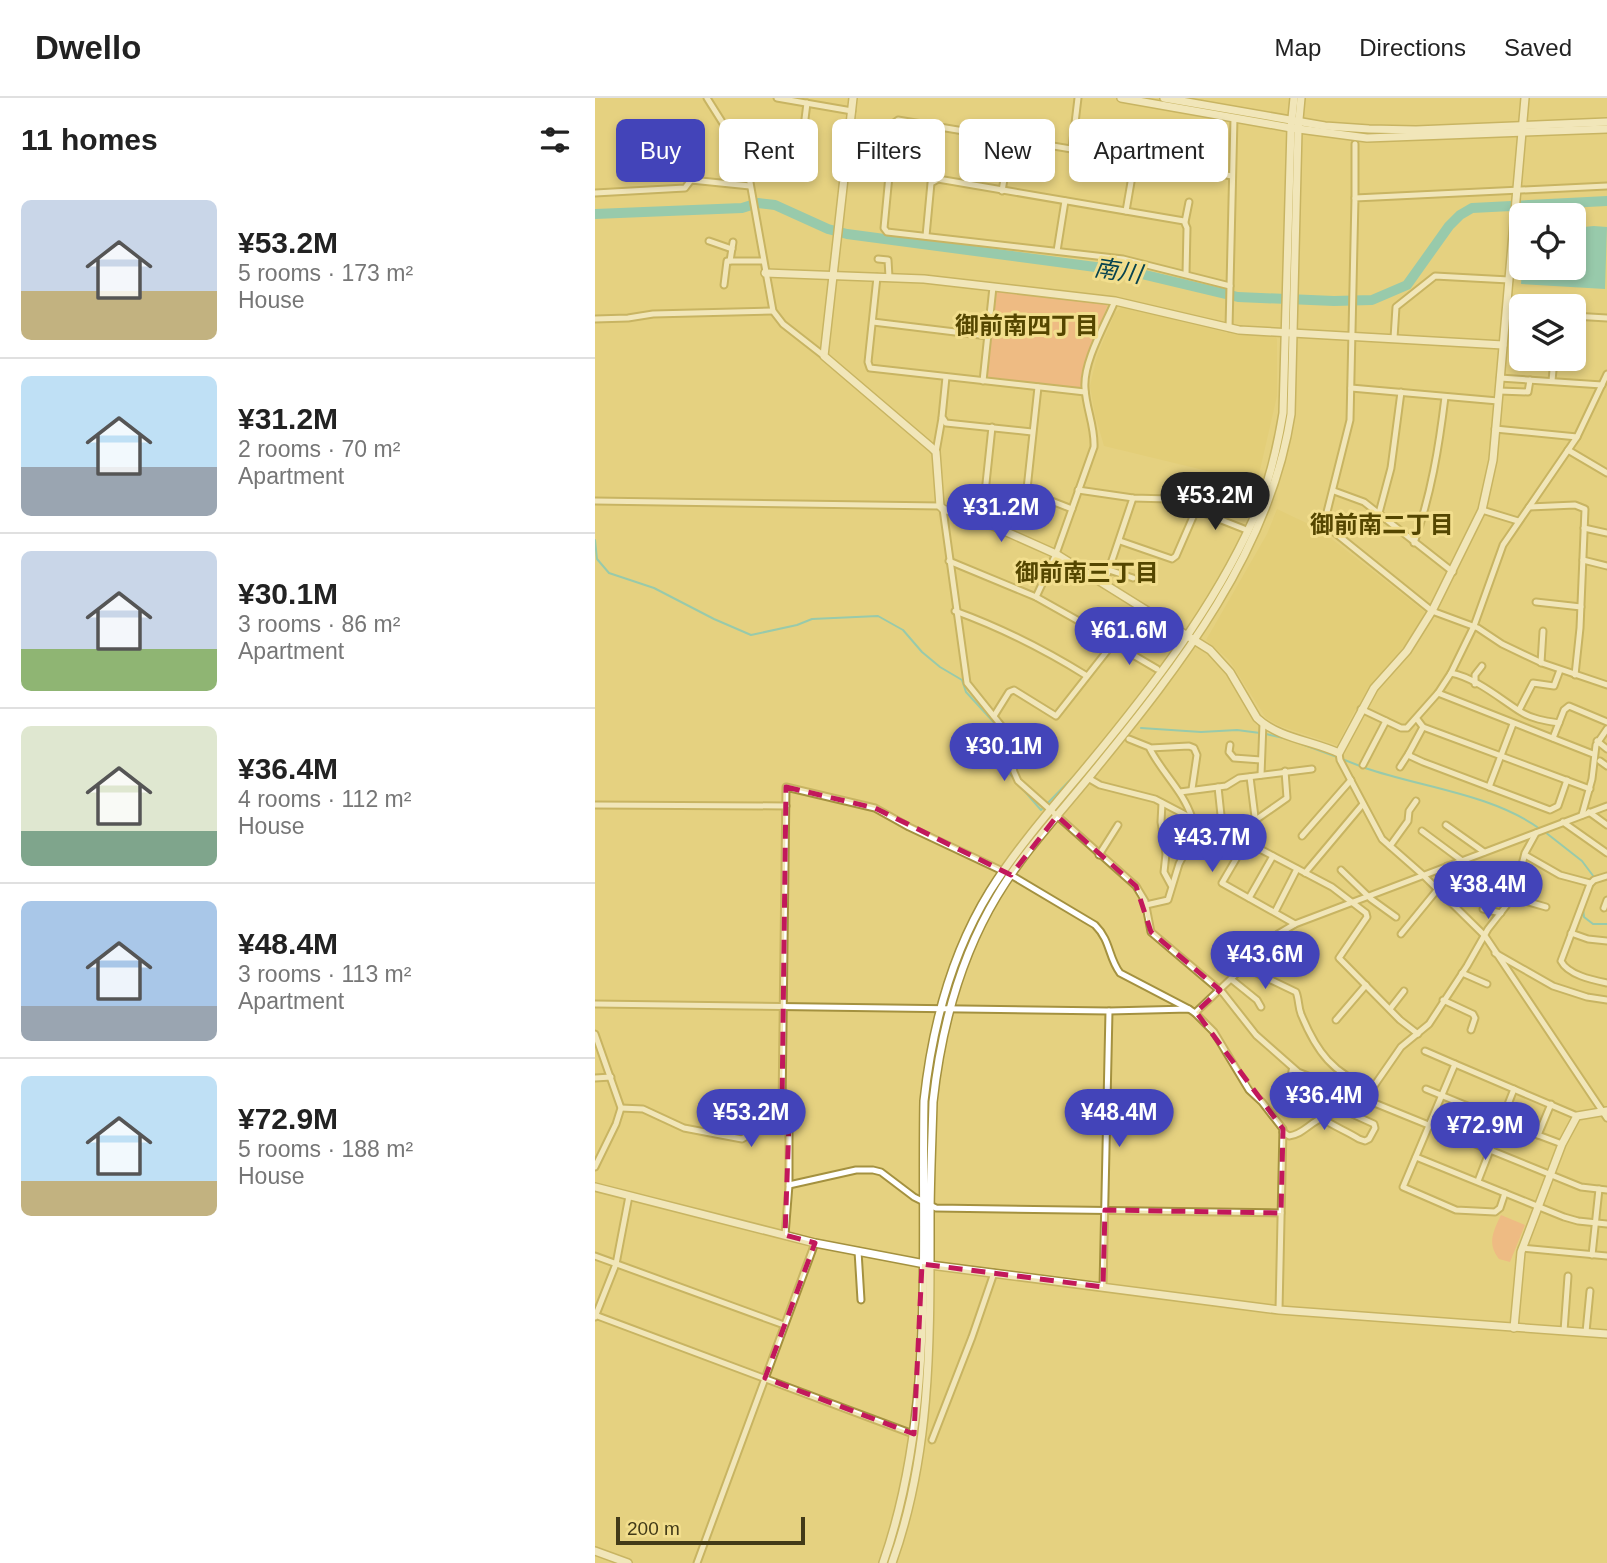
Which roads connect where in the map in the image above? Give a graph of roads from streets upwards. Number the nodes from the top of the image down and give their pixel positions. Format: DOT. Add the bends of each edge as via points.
graph roads {
  1 [pos="706,98"];
  2 [pos="777,98"];
  3 [pos="853,98"];
  4 [pos="1078,98"];
  5 [pos="1121,98"];
  6 [pos="1164,98"];
  7 [pos="1294,98"];
  8 [pos="1301,98"];
  9 [pos="1525,98"];
  10 [pos="807,103"];
  11 [pos="852,111"];
  12 [pos="1234,118"];
  13 [pos="720,119"];
  14 [pos="805,119"];
  15 [pos="851,119"];
  16 [pos="1075,119"];
  17 [pos="1607,122"];
  18 [pos="1295,125"];
  19 [pos="1522,128"];
  20 [pos="1607,129"];
  21 [pos="1355,144"];
  22 [pos="1228,176"];
  23 [pos="1232,177"];
  24 [pos="749,182"];
  25 [pos="844,182"];
  26 [pos="888,182"];
  27 [pos="1004,182"];
  28 [pos="1131,182"];
  29 [pos="1607,186"];
  30 [pos="750,189"];
  31 [pos="1002,191"];
  32 [pos="1516,191"];
  33 [pos="595,193"];
  34 [pos="1355,198"];
  35 [pos="1065,201"];
  36 [pos="1189,202"];
  37 [pos="1515,203"];
  38 [pos="1126,211"];
  39 [pos="1185,222"];
  40 [pos="926,236"];
  41 [pos="709,241"];
  42 [pos="733,242"];
  43 [pos="732,249"];
  44 [pos="1057,251"];
  45 [pos="878,259"];
  46 [pos="730,261"];
  47 [pos="763,261"];
  48 [pos="765,273"];
  49 [pos="1186,274"];
  50 [pos="833,276"];
  51 [pos="877,277"];
  52 [pos="889,277"];
  53 [pos="1509,280"];
  54 [pos="724,285"];
  55 [pos="1230,286"];
  56 [pos="993,287"];
  57 [pos="1115,301"];
  58 [pos="773,311"];
  59 [pos="1506,311"];
  60 [pos="1509,311"];
  61 [pos="1586,317"];
  62 [pos="1607,318"];
  63 [pos="595,319"];
  64 [pos="873,323"];
  65 [pos="1229,328"];
  66 [pos="1290,334"];
  67 [pos="988,336"];
  68 [pos="1353,337"];
  69 [pos="1394,338"];
  70 [pos="1503,345"];
  71 [pos="824,356"];
  72 [pos="1553,371"];
  73 [pos="1607,374"];
  74 [pos="946,377"];
  75 [pos="1500,377"];
  76 [pos="1529,380"];
  77 [pos="983,381"];
  78 [pos="1552,381"];
  79 [pos="1602,385"];
  80 [pos="1038,387"];
  81 [pos="1351,387"];
  82 [pos="1499,391"];
  83 [pos="1085,392"];
  84 [pos="1401,392"];
  85 [pos="1445,397"];
  86 [pos="1498,401"];
  87 [pos="942,417"];
  88 [pos="992,427"];
  89 [pos="1496,429"];
  90 [pos="1032,432"];
  91 [pos="1577,437"];
  92 [pos="1568,450"];
  93 [pos="936,452"];
  94 [pos="1607,473"];
  95 [pos="1078,491"];
  96 [pos="1334,491"];
  97 [pos="1133,498"];
  98 [pos="595,501"];
  99 [pos="1528,507"];
  100 [pos="941,508"];
  101 [pos="1072,509"];
  102 [pos="1196,510"];
  103 [pos="1482,510"];
  104 [pos="1379,513"];
  105 [pos="982,521"];
  106 [pos="1518,522"];
  107 [pos="1584,528"];
  108 [pos="1244,529"];
  109 [pos="1607,533"];
  110 [pos="1120,541"];
  111 [pos="1414,543"];
  112 [pos="1056,554"];
  113 [pos="1583,560"];
  114 [pos="949,561"];
  115 [pos="1607,566"];
  116 [pos="1109,570"];
  117 [pos="1453,572"];
  118 [pos="1133,578"];
  119 [pos="1104,584"];
  120 [pos="1036,597"];
  121 [pos="1536,602"];
  122 [pos="1581,607"];
  123 [pos="955,611"];
  124 [pos="1432,611"];
  125 [pos="1474,626"];
  126 [pos="1543,631"];
  127 [pos="1190,637"];
  128 [pos="1111,642"];
  129 [pos="1541,663"];
  130 [pos="1482,666"];
  131 [pos="1157,669"];
  132 [pos="1560,670"];
  133 [pos="1451,673"];
  134 [pos="1575,675"];
  135 [pos="1087,676"];
  136 [pos="1475,684"];
  137 [pos="1607,685"];
  138 [pos="1438,693"];
  139 [pos="1361,709"];
  140 [pos="1519,710"];
  141 [pos="994,716"];
  142 [pos="1417,719"];
  143 [pos="1386,721"];
  144 [pos="1607,722"];
  145 [pos="1263,723"];
  146 [pos="1513,723"];
  147 [pos="1559,723"];
  148 [pos="1423,727"];
  149 [pos="1607,729"];
  150 [pos="1553,738"];
  151 [pos="1129,739"];
  152 [pos="1597,741"];
  153 [pos="1230,745"];
  154 [pos="1150,748"];
  155 [pos="1607,749"];
  156 [pos="1409,752"];
  157 [pos="1339,753"];
  158 [pos="1594,754"];
  159 [pos="1501,755"];
  160 [pos="1261,760"];
  161 [pos="1600,761"];
  162 [pos="1363,765"];
  163 [pos="1607,766"];
  164 [pos="1400,767"];
  165 [pos="1312,769"];
  166 [pos="1285,771"];
  167 [pos="1261,775"];
  168 [pos="1250,777"];
  169 [pos="1088,778"];
  170 [pos="1351,780"];
  171 [pos="1567,780"];
  172 [pos="1218,787"];
  173 [pos="1489,787"];
  174 [pos="1192,789"];
  175 [pos="1590,789"];
  176 [pos="1180,792"];
  177 [pos="1416,801"];
  178 [pos="1162,803"];
  179 [pos="1363,804"];
  180 [pos="595,805"];
  181 [pos="786,806"];
  182 [pos="1607,806"];
  183 [pos="1589,812"];
  184 [pos="1054,813"];
  185 [pos="1582,816"];
  186 [pos="1192,818"];
  187 [pos="1257,819"];
  188 [pos="1563,822"];
  189 [pos="1201,823"];
  190 [pos="1118,825"];
  191 [pos="1446,825"];
  192 [pos="1607,825"];
  193 [pos="1422,831"];
  194 [pos="1536,833"];
  195 [pos="1223,834"];
  196 [pos="1302,835"];
  197 [pos="1245,843"];
  198 [pos="1390,846"];
  199 [pos="1484,852"];
  200 [pos="1607,853"];
  201 [pos="1099,855"];
  202 [pos="1525,855"];
  203 [pos="1273,856"];
  204 [pos="1461,860"];
  205 [pos="1447,866"];
  206 [pos="1297,869"];
  207 [pos="1341,870"];
  208 [pos="1007,873"];
  209 [pos="1305,873"];
  210 [pos="1423,875"];
  211 [pos="1607,876"];
  212 [pos="1518,880"];
  213 [pos="1590,883"];
  214 [pos="1171,885"];
  215 [pos="1437,890"];
  216 [pos="1367,895"];
  217 [pos="1511,897"];
  218 [pos="1249,898"];
  219 [pos="1607,900"];
  220 [pos="1350,901"];
  221 [pos="1146,905"];
  222 [pos="1546,907"];
  223 [pos="1604,908"];
  224 [pos="1483,909"];
  225 [pos="1275,912"];
  226 [pos="1501,912"];
  227 [pos="1396,917"];
  228 [pos="1295,924"];
  229 [pos="1571,933"];
  230 [pos="1401,934"];
  231 [pos="1485,936"];
  232 [pos="1607,941"];
  233 [pos="1495,953"];
  234 [pos="1244,967"];
  235 [pos="1462,973"];
  236 [pos="1231,979"];
  237 [pos="1607,983"];
  238 [pos="1487,984"];
  239 [pos="1366,985"];
  240 [pos="1220,990"];
  241 [pos="1404,991"];
  242 [pos="1443,1000"];
  243 [pos="1607,1000"];
  244 [pos="595,1004"];
  245 [pos="783,1007"];
  246 [pos="1261,1007"];
  247 [pos="944,1008"];
  248 [pos="1390,1009"];
  249 [pos="1109,1011"];
  250 [pos="1192,1011"];
  251 [pos="1336,1020"];
  252 [pos="1471,1030"];
  253 [pos="595,1034"];
  254 [pos="1417,1034"];
  255 [pos="1425,1051"];
  256 [pos="1455,1064"];
  257 [pos="1293,1068"];
  258 [pos="611,1077"];
  259 [pos="595,1078"];
  260 [pos="1372,1089"];
  261 [pos="1426,1089"];
  262 [pos="1514,1089"];
  263 [pos="1442,1094"];
  264 [pos="1365,1099"];
  265 [pos="1551,1104"];
  266 [pos="621,1108"];
  267 [pos="1347,1109"];
  268 [pos="1605,1113"];
  269 [pos="1577,1116"];
  270 [pos="787,1117"];
  271 [pos="1322,1118"];
  272 [pos="1502,1120"];
  273 [pos="1428,1125"];
  274 [pos="1283,1132"];
  275 [pos="1538,1135"];
  276 [pos="1562,1144"];
  277 [pos="1490,1150"];
  278 [pos="1416,1157"];
  279 [pos="595,1167"];
  280 [pos="1551,1175"];
  281 [pos="1478,1181"];
  282 [pos="789,1185"];
  283 [pos="595,1187"];
  284 [pos="1599,1189"];
  285 [pos="1607,1190"];
  286 [pos="1505,1193"];
  287 [pos="629,1196"];
  288 [pos="922,1201"];
  289 [pos="930,1205"];
  290 [pos="1538,1206"];
  291 [pos="1105,1210"];
  292 [pos="1281,1213"];
  293 [pos="1596,1223"];
  294 [pos="1607,1224"];
  295 [pos="785,1235"];
  296 [pos="815,1243"];
  297 [pos="1522,1248"];
  298 [pos="858,1251"];
  299 [pos="595,1255"];
  300 [pos="1592,1255"];
  301 [pos="1607,1256"];
  302 [pos="616,1264"];
  303 [pos="926,1264"];
  304 [pos="994,1273"];
  305 [pos="1569,1276"];
  306 [pos="1103,1287"];
  307 [pos="1590,1291"];
  308 [pos="861,1300"];
  309 [pos="1279,1310"];
  310 [pos="595,1316"];
  311 [pos="784,1325"];
  312 [pos="1514,1328"];
  313 [pos="1564,1331"];
  314 [pos="1586,1332"];
  315 [pos="1607,1334"];
  316 [pos="765,1378"];
  317 [pos="918,1436"];
  318 [pos="932,1440"];
  319 [pos="595,1551"];
  320 [pos="628,1563"];
  321 [pos="697,1563"];
  322 [pos="883,1563"];
  323 [pos="892,1563"];
  1 -- 13 [label="street"];
  2 -- 10 [label="street"];
  3 -- 11 [label="street"];
  4 -- 16 [label="street"];
  5 -- 12 [label="street"];
  6 -- 18 [label="street"];
  7 -- 18 [label="street"];
  8 -- 18 [label="street"];
  9 -- 19 [label="street"];
  10 -- 11 [label="street"];
  10 -- 14 [label="street"];
  11 -- 15 [label="street"];
  12 -- 18 [label="street"];
  12 -- 23 [label="street"];
  17 -- 19 [label="street"];
  18 -- 19 [label="street" via="1404,130"];
  18 -- 66 [label="street" via="1286,307"];
  18 -- 66 [label="street" via="1295,311"];
  19 -- 20 [label="street"];
  19 -- 32 [label="street"];
  21 -- 34 [label="street"];
  22 -- 23 [label="street"];
  23 -- 55 [label="street"];
  24 -- 30 [label="street"];
  25 -- 50 [label="street"];
  26 -- 40 [label="street" via="884,230"];
  27 -- 31 [label="street"];
  28 -- 38 [label="street"];
  29 -- 32 [label="street"];
  30 -- 33 [label="street" via="691,180 685,188"];
  30 -- 47 [label="street"];
  31 -- 35 [label="street"];
  31 -- 40 [label="street" via="935,179"];
  32 -- 34 [label="street"];
  32 -- 37 [label="street"];
  34 -- 68 [label="street"];
  35 -- 38 [label="street"];
  35 -- 44 [label="street"];
  36 -- 39 [label="street"];
  38 -- 39 [label="street"];
  39 -- 49 [label="street"];
  40 -- 44 [label="street"];
  41 -- 43 [label="street"];
  42 -- 43 [label="street"];
  43 -- 46 [label="street"];
  44 -- 49 [label="street" via="1123,259"];
  45 -- 52 [label="street" via="888,260"];
  46 -- 47 [label="street"];
  46 -- 54 [label="street"];
  47 -- 48 [label="street"];
  48 -- 50 [label="street"];
  48 -- 58 [label="street"];
  49 -- 55 [label="street"];
  50 -- 51 [label="street"];
  50 -- 71 [label="street"];
  51 -- 52 [label="street"];
  51 -- 64 [label="street"];
  52 -- 56 [label="street"];
  53 -- 59 [label="street"];
  53 -- 69 [label="street" via="1435,276 1396,307"];
  55 -- 65 [label="street"];
  56 -- 57 [label="street"];
  56 -- 67 [label="street"];
  57 -- 65 [label="street"];
  57 -- 83 [label="street" via="1087,368"];
  58 -- 63 [label="street"];
  58 -- 71 [label="street"];
  59 -- 60 [label="street"];
  59 -- 70 [label="street"];
  61 -- 62 [label="street"];
  64 -- 67 [label="street"];
  64 -- 74 [label="street" via="870,368"];
  65 -- 66 [label="street"];
  66 -- 68 [label="street"];
  66 -- 127 [label="street" via="1291,414 1274,490 1234,575"];
  67 -- 77 [label="street"];
  68 -- 69 [label="street"];
  68 -- 81 [label="street"];
  69 -- 70 [label="street"];
  70 -- 75 [label="street"];
  71 -- 93 [label="street"];
  72 -- 78 [label="street"];
  73 -- 79 [label="street"];
  74 -- 77 [label="street"];
  74 -- 87 [label="street"];
  75 -- 76 [label="street"];
  75 -- 82 [label="street"];
  76 -- 78 [label="street"];
  76 -- 82 [label="street" via="1528,392"];
  77 -- 80 [label="street"];
  78 -- 79 [label="street"];
  79 -- 91 [label="street"];
  80 -- 83 [label="street"];
  80 -- 90 [label="street"];
  81 -- 84 [label="street"];
  81 -- 96 [label="street" via="1350,420"];
  82 -- 86 [label="street"];
  83 -- 95 [label="street" via="1094,442"];
  84 -- 85 [label="street"];
  84 -- 104 [label="street" via="1391,468"];
  85 -- 86 [label="street"];
  85 -- 111 [label="street" via="1432,480"];
  86 -- 89 [label="street"];
  87 -- 88 [label="street" via="946,423"];
  87 -- 93 [label="street"];
  88 -- 90 [label="street"];
  88 -- 105 [label="street"];
  89 -- 91 [label="street"];
  89 -- 103 [label="street"];
  90 -- 101 [label="street" via="1027,489"];
  91 -- 92 [label="street"];
  92 -- 94 [label="street"];
  92 -- 99 [label="street"];
  93 -- 100 [label="street"];
  95 -- 97 [label="street"];
  95 -- 101 [label="street"];
  96 -- 104 [label="street" via="1361,500"];
  96 -- 124 [label="street" via="1325,526"];
  97 -- 102 [label="street" via="1169,499"];
  97 -- 110 [label="street"];
  98 -- 100 [label="street"];
  99 -- 106 [label="street"];
  99 -- 107 [label="street" via="1581,507 1585,509"];
  100 -- 105 [label="street"];
  100 -- 114 [label="street"];
  101 -- 112 [label="street"];
  102 -- 108 [label="street"];
  102 -- 110 [label="street" via="1172,559"];
  103 -- 106 [label="street"];
  103 -- 117 [label="street"];
  104 -- 111 [label="street"];
  105 -- 112 [label="street"];
  106 -- 125 [label="street" via="1503,545"];
  107 -- 109 [label="street"];
  107 -- 113 [label="street"];
  110 -- 116 [label="street"];
  111 -- 117 [label="street"];
  112 -- 119 [label="street"];
  112 -- 120 [label="street"];
  113 -- 115 [label="street"];
  113 -- 122 [label="street"];
  114 -- 120 [label="street"];
  114 -- 123 [label="street"];
  116 -- 118 [label="street"];
  116 -- 119 [label="street"];
  117 -- 124 [label="street"];
  119 -- 127 [label="street"];
  120 -- 128 [label="street"];
  121 -- 122 [label="street"];
  122 -- 134 [label="street"];
  123 -- 135 [label="street" via="1018,636"];
  123 -- 141 [label="street" via="968,686"];
  124 -- 125 [label="street"];
  124 -- 139 [label="street"];
  125 -- 129 [label="street"];
  125 -- 133 [label="street"];
  126 -- 129 [label="street"];
  127 -- 145 [label="street" via="1221,661"];
  127 -- 169 [label="street" via="1136,719"];
  127 -- 184 [label="street"];
  128 -- 131 [label="street"];
  128 -- 135 [label="street"];
  129 -- 132 [label="street"];
  130 -- 136 [label="street"];
  132 -- 134 [label="street"];
  132 -- 140 [label="street" via="1554,686 1533,683"];
  133 -- 136 [label="street"];
  133 -- 138 [label="street"];
  134 -- 137 [label="street"];
  135 -- 141 [label="street" via="1056,716 1014,690"];
  136 -- 140 [label="street"];
  138 -- 142 [label="street"];
  138 -- 146 [label="street"];
  139 -- 143 [label="street"];
  139 -- 157 [label="street"];
  140 -- 147 [label="street"];
  141 -- 184 [label="street" via="1004,729 1016,778"];
  142 -- 143 [label="street" via="1403,728"];
  142 -- 148 [label="street"];
  143 -- 162 [label="street"];
  144 -- 147 [label="street" via="1569,706"];
  145 -- 157 [label="street"];
  145 -- 160 [label="street"];
  146 -- 150 [label="street"];
  146 -- 159 [label="street"];
  147 -- 150 [label="street"];
  148 -- 156 [label="street"];
  148 -- 159 [label="street"];
  149 -- 152 [label="street"];
  150 -- 158 [label="street"];
  151 -- 154 [label="street"];
  152 -- 155 [label="street"];
  152 -- 158 [label="street"];
  153 -- 160 [label="street" via="1235,759"];
  154 -- 174 [label="street" via="1193,747 1198,755"];
  154 -- 176 [label="street"];
  156 -- 164 [label="street"];
  156 -- 173 [label="street"];
  157 -- 170 [label="street"];
  158 -- 175 [label="street"];
  159 -- 171 [label="street"];
  159 -- 173 [label="street"];
  160 -- 167 [label="street"];
  161 -- 163 [label="street"];
  165 -- 166 [label="street"];
  166 -- 167 [label="street"];
  166 -- 187 [label="street" via="1287,798"];
  167 -- 168 [label="street"];
  168 -- 172 [label="street"];
  168 -- 187 [label="street"];
  169 -- 178 [label="street"];
  169 -- 184 [label="street"];
  170 -- 179 [label="street"];
  170 -- 196 [label="street"];
  171 -- 173 [label="street" via="1558,806 1550,810"];
  171 -- 175 [label="street"];
  172 -- 174 [label="street"];
  172 -- 195 [label="street"];
  174 -- 176 [label="street"];
  175 -- 185 [label="street"];
  176 -- 186 [label="street"];
  177 -- 198 [label="street"];
  178 -- 186 [label="street"];
  178 -- 214 [label="street" via="1164,872"];
  179 -- 198 [label="street"];
  179 -- 209 [label="street"];
  180 -- 181 [label="street"];
  181 -- 208 [label="street" via="786,787 875,807"];
  181 -- 245 [label="street"];
  182 -- 183 [label="street"];
  183 -- 185 [label="street"];
  183 -- 192 [label="street"];
  184 -- 201 [label="street"];
  184 -- 208 [label="street"];
  185 -- 188 [label="street"];
  186 -- 189 [label="street"];
  187 -- 197 [label="street"];
  188 -- 194 [label="street"];
  188 -- 200 [label="street"];
  189 -- 195 [label="street"];
  189 -- 214 [label="street"];
  190 -- 201 [label="street"];
  191 -- 199 [label="street"];
  193 -- 204 [label="street"];
  194 -- 199 [label="street"];
  194 -- 202 [label="street"];
  195 -- 197 [label="street"];
  197 -- 203 [label="street"];
  197 -- 218 [label="street" via="1222,883"];
  198 -- 210 [label="street"];
  199 -- 204 [label="street"];
  201 -- 221 [label="street" via="1136,886"];
  202 -- 212 [label="street"];
  202 -- 213 [label="street" via="1560,875"];
  203 -- 206 [label="street"];
  203 -- 218 [label="street"];
  204 -- 205 [label="street"];
  205 -- 210 [label="street"];
  205 -- 212 [label="street"];
  206 -- 209 [label="street"];
  206 -- 225 [label="street"];
  207 -- 216 [label="street"];
  208 -- 247 [label="street" via="975,919 955,962"];
  208 -- 250 [label="street" via="1094,925 1104,934 1120,973"];
  209 -- 220 [label="street"];
  210 -- 215 [label="street"];
  210 -- 216 [label="street"];
  211 -- 213 [label="street"];
  212 -- 217 [label="street"];
  213 -- 229 [label="street"];
  214 -- 221 [label="street" via="1167,901"];
  215 -- 230 [label="street"];
  215 -- 231 [label="street"];
  216 -- 220 [label="street"];
  216 -- 227 [label="street"];
  217 -- 222 [label="street"];
  217 -- 226 [label="street"];
  218 -- 225 [label="street"];
  219 -- 223 [label="street"];
  220 -- 228 [label="street"];
  220 -- 239 [label="street" via="1367,916 1339,958"];
  221 -- 240 [label="street" via="1151,932"];
  224 -- 226 [label="street"];
  225 -- 228 [label="street"];
  226 -- 231 [label="street"];
  228 -- 234 [label="street"];
  229 -- 232 [label="street"];
  229 -- 237 [label="street" via="1563,966"];
  231 -- 233 [label="street"];
  231 -- 235 [label="street"];
  233 -- 243 [label="street" via="1553,986"];
  233 -- 268 [label="street"];
  234 -- 236 [label="street"];
  234 -- 260 [label="street" via="1296,992 1299,1010 1329,1062 1347,1078"];
  235 -- 238 [label="street"];
  235 -- 242 [label="street"];
  236 -- 240 [label="street"];
  236 -- 246 [label="street"];
  239 -- 248 [label="street"];
  239 -- 251 [label="street"];
  240 -- 250 [label="street"];
  240 -- 257 [label="street" via="1256,1035"];
  241 -- 248 [label="street"];
  242 -- 252 [label="street" via="1473,1013"];
  242 -- 254 [label="street"];
  244 -- 245 [label="street"];
  245 -- 247 [label="street"];
  245 -- 270 [label="street" via="782,1107"];
  247 -- 249 [label="street"];
  247 -- 288 [label="street" via="928,1065"];
  247 -- 289 [label="street" via="933,1102"];
  248 -- 254 [label="street"];
  249 -- 250 [label="street"];
  249 -- 291 [label="street"];
  250 -- 274 [label="street" via="1220,1040 1249,1090"];
  253 -- 258 [label="street"];
  254 -- 260 [label="street" via="1401,1046"];
  255 -- 256 [label="street"];
  256 -- 262 [label="street"];
  256 -- 263 [label="street"];
  257 -- 264 [label="street"];
  257 -- 271 [label="street" via="1291,1077 1299,1092"];
  258 -- 259 [label="street"];
  258 -- 266 [label="street"];
  260 -- 264 [label="street"];
  261 -- 263 [label="street"];
  262 -- 265 [label="street"];
  262 -- 272 [label="street"];
  263 -- 272 [label="street"];
  263 -- 273 [label="street"];
  264 -- 267 [label="street"];
  264 -- 273 [label="street"];
  265 -- 269 [label="street"];
  265 -- 275 [label="street"];
  266 -- 270 [label="street" via="643,1108 684,1128 742,1139 747,1136 747,1124"];
  266 -- 279 [label="street"];
  267 -- 271 [label="street"];
  267 -- 271 [label="street" via="1374,1124 1369,1139"];
  268 -- 269 [label="street"];
  269 -- 276 [label="street"];
  270 -- 282 [label="street"];
  271 -- 274 [label="street" via="1298,1134"];
  272 -- 275 [label="street"];
  272 -- 277 [label="street"];
  273 -- 277 [label="street"];
  273 -- 278 [label="street"];
  274 -- 292 [label="street"];
  275 -- 276 [label="street"];
  276 -- 280 [label="street"];
  277 -- 280 [label="street"];
  277 -- 281 [label="street"];
  278 -- 281 [label="street"];
  278 -- 286 [label="street" via="1403,1187 1456,1210 1495,1212"];
  280 -- 284 [label="street"];
  280 -- 290 [label="street"];
  281 -- 286 [label="street"];
  282 -- 288 [label="street" via="873,1170"];
  282 -- 295 [label="street"];
  283 -- 287 [label="street"];
  284 -- 285 [label="street"];
  284 -- 293 [label="street"];
  286 -- 290 [label="street"];
  287 -- 295 [label="street"];
  287 -- 302 [label="street"];
  288 -- 289 [label="street"];
  288 -- 303 [label="street"];
  289 -- 291 [label="street"];
  289 -- 303 [label="street"];
  290 -- 293 [label="street"];
  290 -- 297 [label="street"];
  291 -- 292 [label="street"];
  291 -- 306 [label="street"];
  292 -- 309 [label="street"];
  293 -- 294 [label="street"];
  293 -- 300 [label="street"];
  295 -- 296 [label="street"];
  296 -- 298 [label="street"];
  296 -- 311 [label="street"];
  297 -- 300 [label="street"];
  297 -- 312 [label="street"];
  298 -- 303 [label="street"];
  298 -- 308 [label="street"];
  299 -- 302 [label="street"];
  300 -- 301 [label="street"];
  302 -- 310 [label="street"];
  302 -- 311 [label="street"];
  303 -- 304 [label="street"];
  303 -- 317 [label="street"];
  304 -- 306 [label="street"];
  304 -- 318 [label="street"];
  305 -- 313 [label="street"];
  306 -- 309 [label="street"];
  307 -- 314 [label="street"];
  309 -- 312 [label="street"];
  310 -- 316 [label="street"];
  311 -- 316 [label="street"];
  312 -- 313 [label="street"];
  313 -- 314 [label="street"];
  314 -- 315 [label="street"];
  316 -- 317 [label="street"];
  316 -- 321 [label="street"];
  317 -- 322 [label="street"];
  317 -- 323 [label="street" via="909,1506"];
  319 -- 320 [label="street"];
}
